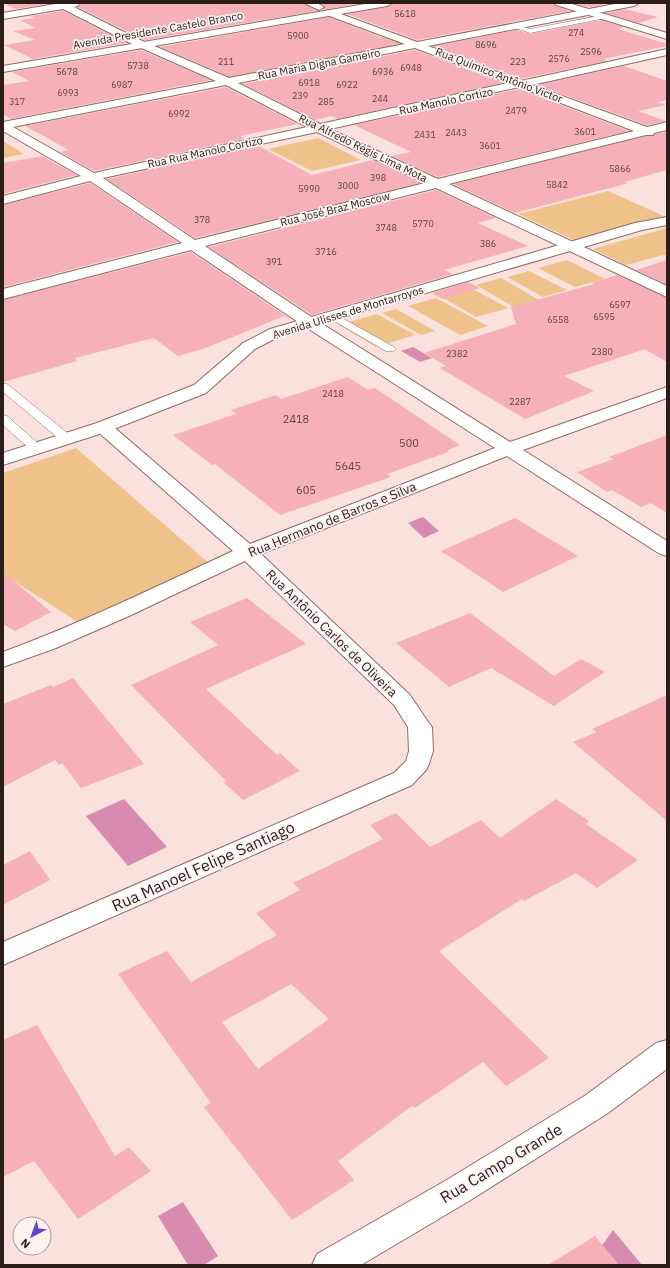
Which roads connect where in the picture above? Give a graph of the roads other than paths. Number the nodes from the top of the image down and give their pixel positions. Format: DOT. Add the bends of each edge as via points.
graph roads {
  1 [pos="84,3"];
  2 [pos="310,3"];
  3 [pos="341,3"];
  4 [pos="387,3"];
  5 [pos="559,3"];
  6 [pos="634,3"];
  7 [pos="62,4"];
  8 [pos="319,7"];
  9 [pos="588,12"];
  10 [pos="330,13"];
  11 [pos="3,16"];
  12 [pos="604,17"];
  13 [pos="513,26"];
  14 [pos="667,36"];
  15 [pos="132,39"];
  16 [pos="144,45"];
  17 [pos="420,45"];
  18 [pos="667,52"];
  19 [pos="3,61"];
  20 [pos="3,69"];
  21 [pos="226,81"];
  22 [pos="523,84"];
  23 [pos="3,125"];
  24 [pos="667,126"];
  25 [pos="319,128"];
  26 [pos="647,131"];
  27 [pos="667,138"];
  28 [pos="92,177"];
  29 [pos="436,184"];
  30 [pos="3,200"];
  31 [pos="667,221"];
  32 [pos="192,245"];
  33 [pos="571,246"];
  34 [pos="667,292"];
  35 [pos="3,294"];
  36 [pos="333,316"];
  37 [pos="310,323"];
  38 [pos="390,350"];
  39 [pos="3,386"];
  40 [pos="667,392"];
  41 [pos="3,419"];
  42 [pos="103,427"];
  43 [pos="67,439"];
  44 [pos="37,448"];
  45 [pos="509,449"];
  46 [pos="3,459"];
  47 [pos="667,550"];
  48 [pos="247,552"];
  49 [pos="3,660"];
  50 [pos="403,779"];
  51 [pos="3,954"];
  52 [pos="667,1052"];
  53 [pos="329,1265"];
  1 -- 7 [label="street"];
  2 -- 8 [label="street"];
  3 -- 8 [label="street, Avenida Presidente Castelo Branco"];
  4 -- 10 [label="street, Avenida Presidente Castelo Branco"];
  5 -- 9 [label="street"];
  6 -- 9 [label="street, Rua Maria Digna Gameiro"];
  7 -- 11 [label="street"];
  7 -- 15 [label="street, Rua Alfredo Régis Lima Mota"];
  8 -- 15 [label="street, Avenida Presidente Castelo Branco"];
  9 -- 12 [label="street"];
  9 -- 13 [label="street, Rua Maria Digna Gameiro"];
  10 -- 16 [label="street, Avenida Presidente Castelo Branco"];
  10 -- 17 [label="street, Rua Químico Antônio Victor"];
  12 -- 13 [label="lane" via="530,31"];
  12 -- 14 [label="street"];
  13 -- 17 [label="street, Rua Maria Digna Gameiro"];
  15 -- 16 [label="street, Rua Alfredo Régis Lima Mota"];
  15 -- 19 [label="street, Avenida Presidente Castelo Branco"];
  16 -- 20 [label="street, Avenida Presidente Castelo Branco"];
  16 -- 21 [label="street, Rua Alfredo Régis Lima Mota"];
  17 -- 21 [label="street, Rua Maria Digna Gameiro"];
  17 -- 22 [label="street, Rua Químico Antônio Victor"];
  18 -- 22 [label="street, Rua Manolo Cortizo"];
  21 -- 23 [label="street, Rua Maria Digna Gameiro"];
  21 -- 25 [label="street, Rua Alfredo Régis Lima Mota"];
  22 -- 25 [label="street, Rua Manolo Cortizo"];
  22 -- 26 [label="street, Rua Químico Antônio Victor"];
  23 -- 28 [label="street"];
  24 -- 26 [label="street, Rua José Braz Moscow"];
  25 -- 28 [label="street, Rua Rua Manolo Cortizo"];
  25 -- 29 [label="street, Rua Alfredo Régis Lima Mota"];
  26 -- 27 [label="street, Rua Químico Antônio Victor"];
  26 -- 29 [label="street, Rua José Braz Moscow"];
  28 -- 30 [label="street"];
  28 -- 32 [label="street"];
  29 -- 32 [label="street, Rua José Braz Moscow"];
  29 -- 33 [label="street, Rua Alfredo Régis Lima Mota"];
  31 -- 33 [label="street, Avenida Ulisses de Montarroyos"];
  32 -- 35 [label="street, Rua José Braz Moscow"];
  32 -- 37 [label="street"];
  33 -- 34 [label="street, Rua Alfredo Régis Lima Mota"];
  33 -- 36 [label="street, Avenida Ulisses de Montarroyos"];
  36 -- 37 [label="street, Avenida Ulisses de Montarroyos"];
  36 -- 38 [label="lane"];
  37 -- 42 [label="street, Avenida Ulisses de Montarroyos" via="276,332 249,346 200,389"];
  37 -- 45 [label="street"];
  39 -- 43 [label="lane"];
  40 -- 45 [label="street, Rua Hermano de Barros e Silva"];
  41 -- 44 [label="lane"];
  42 -- 43 [label="street, Avenida Ulisses de Montarroyos"];
  42 -- 48 [label="street, Rua Antônio Carlos de Oliveira"];
  43 -- 44 [label="street, Avenida Ulisses de Montarroyos"];
  44 -- 46 [label="street, Avenida Ulisses de Montarroyos"];
  45 -- 47 [label="street"];
  45 -- 48 [label="street, Rua Hermano de Barros e Silva"];
  48 -- 49 [label="street, Rua Hermano de Barros e Silva" via="114,614"];
  48 -- 50 [label="street, Rua Antônio Carlos de Oliveira" via="402,700 420,727 422,751 417,764"];
  50 -- 51 [label="street, Rua Manoel Felipe Santiago"];
  52 -- 53 [label="street, Rua Campo Grande" via="597,1104 457,1191"];
}
